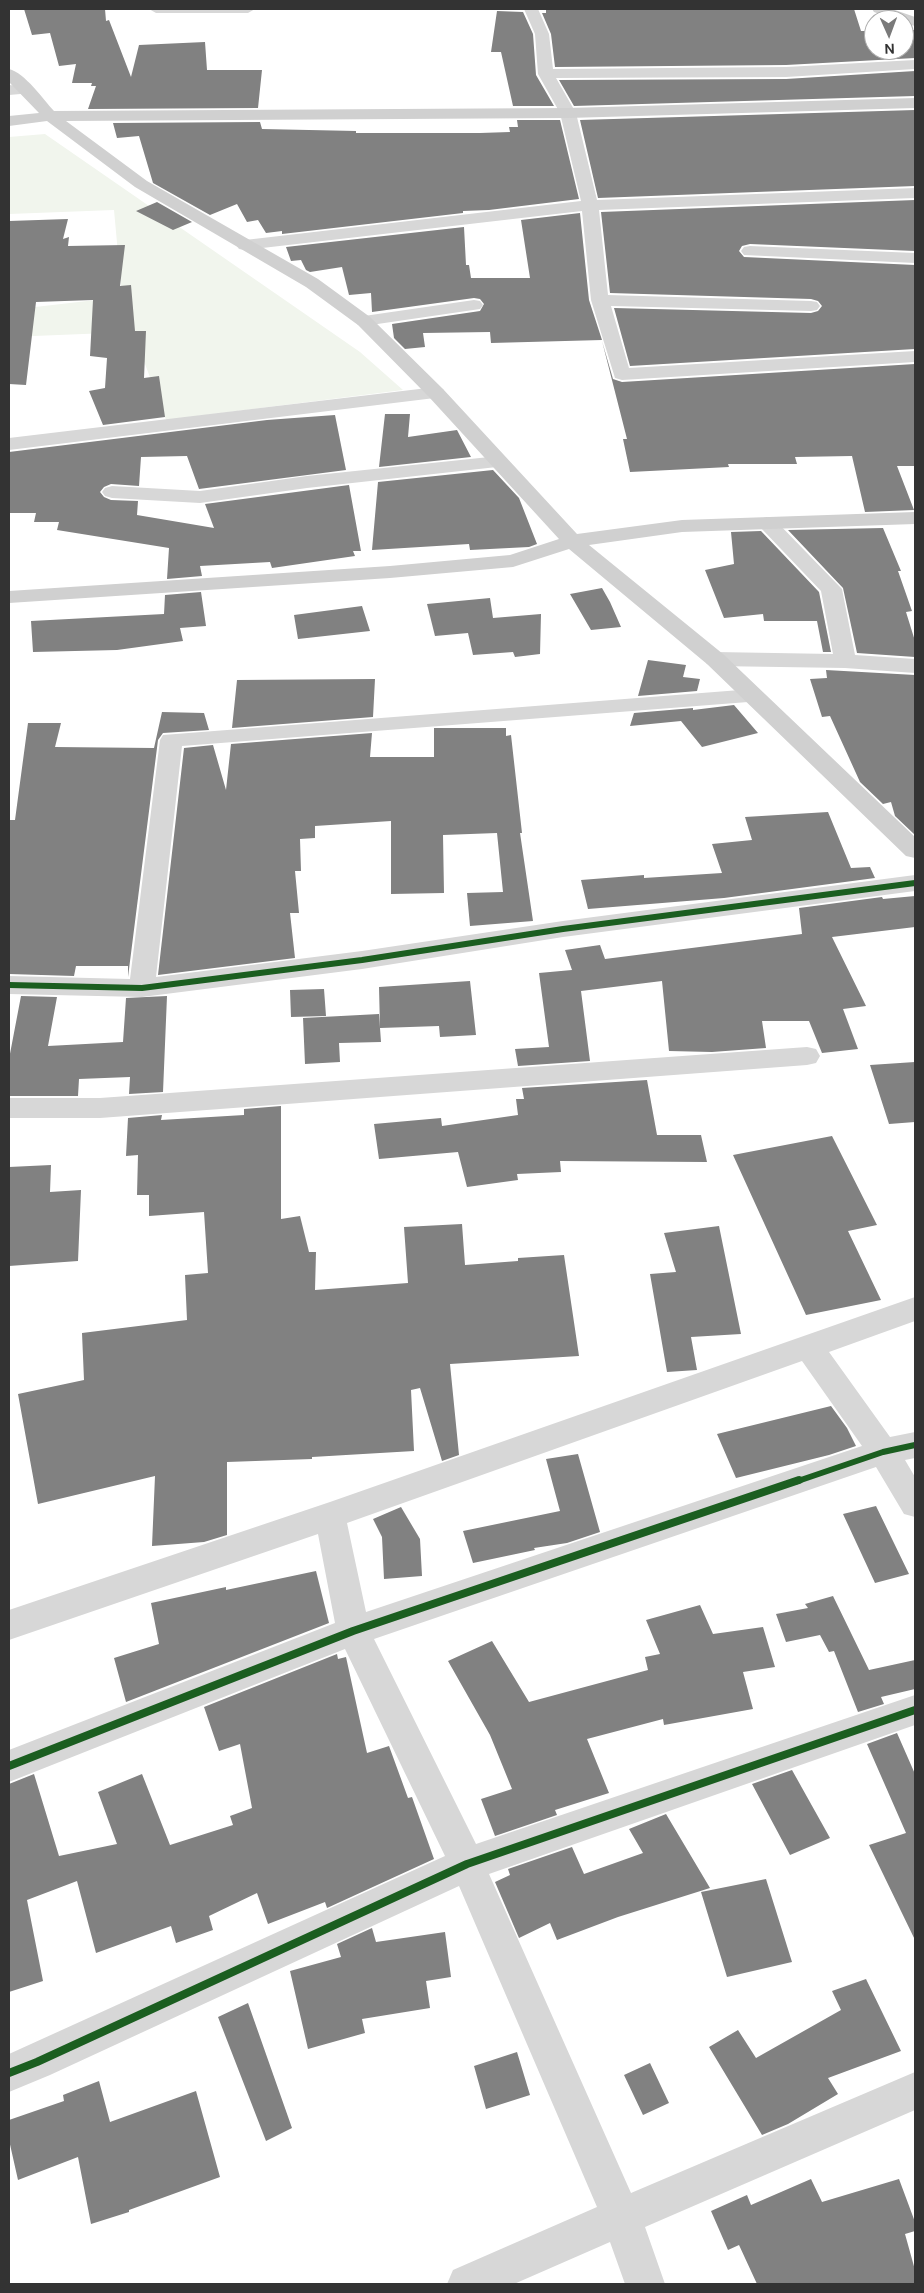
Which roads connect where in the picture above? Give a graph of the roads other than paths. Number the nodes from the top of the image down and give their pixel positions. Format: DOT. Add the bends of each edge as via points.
graph roads {
  1 [pos="156,9"];
  2 [pos="230,9"];
  3 [pos="248,9"];
  4 [pos="531,9"];
  5 [pos="879,9"];
  6 [pos="915,22"];
  7 [pos="915,64"];
  8 [pos="9,74"];
  9 [pos="546,74"];
  10 [pos="9,90"];
  11 [pos="27,90"];
  12 [pos="915,104"];
  13 [pos="568,113"];
  14 [pos="50,116"];
  15 [pos="9,121"];
  16 [pos="915,193"];
  17 [pos="590,205"];
  18 [pos="245,245"];
  19 [pos="750,251"];
  20 [pos="915,258"];
  21 [pos="600,300"];
  22 [pos="474,305"];
  23 [pos="811,306"];
  24 [pos="364,321"];
  25 [pos="915,357"];
  26 [pos="436,393"];
  27 [pos="9,444"];
  28 [pos="499,462"];
  29 [pos="112,492"];
  30 [pos="915,518"];
  31 [pos="767,523"];
  32 [pos="572,541"];
  33 [pos="9,597"];
  34 [pos="715,659"];
  35 [pos="845,661"];
  36 [pos="915,666"];
  37 [pos="753,696"];
  38 [pos="910,839"];
  39 [pos="915,883"];
  40 [pos="9,985"];
  41 [pos="142,988"];
  42 [pos="807,1056"];
  43 [pos="9,1108"];
  44 [pos="915,1309"];
  45 [pos="809,1347"];
  46 [pos="915,1445"];
  47 [pos="883,1452"];
  48 [pos="915,1504"];
  49 [pos="330,1516"];
  50 [pos="9,1625"];
  51 [pos="353,1631"];
  52 [pos="915,1710"];
  53 [pos="9,1766"];
  54 [pos="467,1864"];
  55 [pos="9,2073"];
  56 [pos="915,2091"];
  57 [pos="621,2217"];
  58 [pos="467,2284"];
  59 [pos="645,2284"];
  1 -- 2 [label="street"];
  2 -- 3 [label="street"];
  4 -- 9 [label="street" via="542,34"];
  5 -- 6 [label="main road"];
  7 -- 9 [label="street" via="786,72"];
  8 -- 11 [label="main road"];
  9 -- 13 [label="street"];
  10 -- 11 [label="street"];
  11 -- 14 [label="main road"];
  12 -- 13 [label="main road"];
  13 -- 14 [label="main road"];
  13 -- 17 [label="street"];
  14 -- 15 [label="main road"];
  14 -- 18 [label="main road" via="141,184"];
  16 -- 17 [label="street"];
  17 -- 18 [label="street"];
  17 -- 21 [label="street"];
  18 -- 24 [label="main road" via="312,283"];
  19 -- 20 [label="street"];
  21 -- 23 [label="street"];
  21 -- 25 [label="street" via="622,374"];
  22 -- 24 [label="street"];
  24 -- 26 [label="main road"];
  26 -- 27 [label="street"];
  26 -- 28 [label="main road"];
  28 -- 29 [label="street" via="306,482 200,497"];
  28 -- 32 [label="main road"];
  30 -- 31 [label="main road"];
  31 -- 32 [label="main road" via="682,526"];
  31 -- 35 [label="street" via="831,589"];
  32 -- 33 [label="main road" via="513,561"];
  32 -- 34 [label="main road"];
  34 -- 35 [label="street"];
  34 -- 37 [label="main road"];
  35 -- 36 [label="street"];
  37 -- 38 [label="main road"];
  37 -- 41 [label="street" via="171,740"];
  39 -- 41 [label="street" via="572,927 362,960"];
  40 -- 41 [label="street"];
  42 -- 43 [label="street" via="100,1108"];
  44 -- 45 [label="street"];
  45 -- 47 [label="street"];
  45 -- 49 [label="street"];
  46 -- 47 [label="street"];
  47 -- 48 [label="street"];
  47 -- 51 [label="street"];
  49 -- 50 [label="street"];
  49 -- 51 [label="street"];
  51 -- 53 [label="street"];
  51 -- 54 [label="street"];
  52 -- 54 [label="street"];
  54 -- 55 [label="street"];
  54 -- 57 [label="street"];
  56 -- 57 [label="street"];
  57 -- 58 [label="street"];
  57 -- 59 [label="street"];
}
